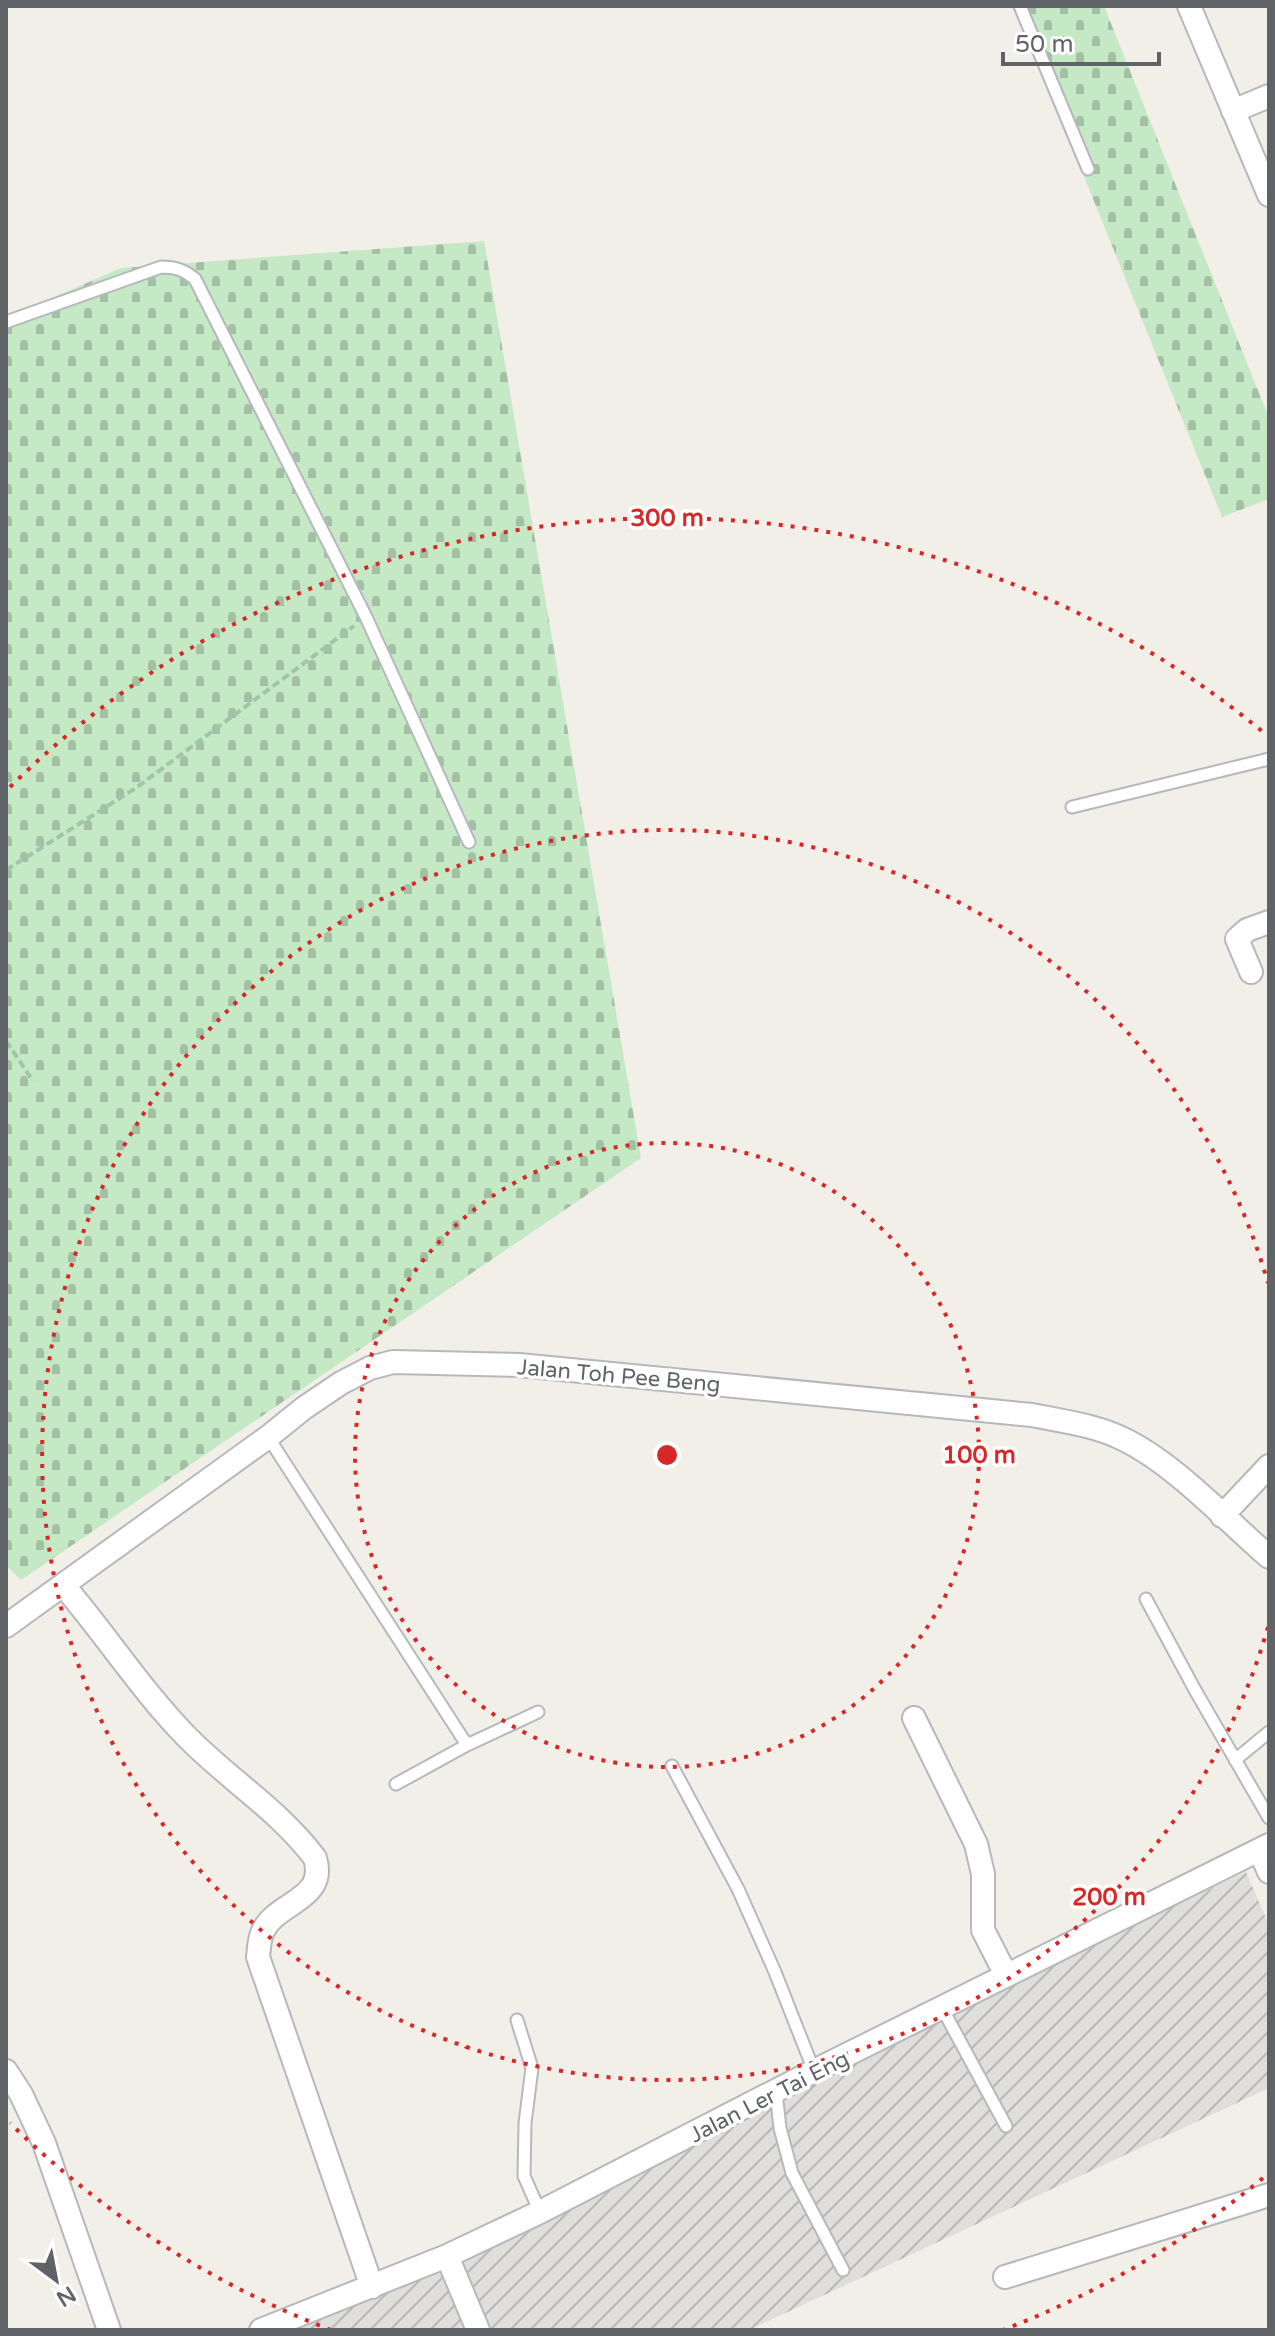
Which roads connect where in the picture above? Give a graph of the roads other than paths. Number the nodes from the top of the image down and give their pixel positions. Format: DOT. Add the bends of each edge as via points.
graph roads {
  1 [pos="1020,6"];
  2 [pos="1189,6"];
  3 [pos="1269,96"];
  4 [pos="1233,111"];
  5 [pos="1088,169"];
  6 [pos="1269,195"];
  7 [pos="6,322"];
  8 [pos="1269,759"];
  9 [pos="1072,807"];
  10 [pos="469,842"];
  11 [pos="1269,922"];
  12 [pos="1251,972"];
  13 [pos="268,1437"];
  14 [pos="1269,1466"];
  15 [pos="1222,1516"];
  16 [pos="1269,1557"];
  17 [pos="64,1586"];
  18 [pos="1146,1599"];
  19 [pos="13,1616"];
  20 [pos="538,1712"];
  21 [pos="914,1718"];
  22 [pos="1269,1732"];
  23 [pos="467,1745"];
  24 [pos="1235,1760"];
  25 [pos="672,1766"];
  26 [pos="396,1784"];
  27 [pos="1269,1818"];
  28 [pos="1264,1848"];
  29 [pos="1269,1872"];
  30 [pos="1006,1975"];
  31 [pos="942,2008"];
  32 [pos="517,2020"];
  33 [pos="6,2071"];
  34 [pos="814,2071"];
  35 [pos="776,2092"];
  36 [pos="1006,2126"];
  37 [pos="1269,2195"];
  38 [pos="540,2212"];
  39 [pos="447,2256"];
  40 [pos="843,2270"];
  41 [pos="1005,2277"];
  42 [pos="372,2287"];
  43 [pos="109,2330"];
  44 [pos="261,2330"];
  45 [pos="478,2330"];
  1 -- 5 [label="lane"];
  2 -- 4 [label="street"];
  3 -- 4 [label="street"];
  4 -- 6 [label="street"];
  7 -- 10 [label="lane" via="161,267 174,267 195,279 366,617"];
  8 -- 9 [label="lane"];
  11 -- 12 [label="street" via="1237,939"];
  13 -- 15 [label="street, Jalan Toh Pee Beng" via="370,1368 393,1362 519,1365 1018,1414 1082,1425 1146,1451"];
  13 -- 17 [label="street, Jalan Toh Pee Beng"];
  13 -- 23 [label="lane"];
  14 -- 15 [label="street"];
  15 -- 16 [label="street, Jalan Toh Pee Beng"];
  17 -- 19 [label="street, Jalan Toh Pee Beng"];
  17 -- 42 [label="street" via="156,1705 269,1808 315,1858 319,1868 312,1888 271,1920 262,1932 258,1957"];
  18 -- 24 [label="lane"];
  20 -- 23 [label="lane"];
  21 -- 30 [label="street" via="976,1844 983,1874 983,1930"];
  22 -- 24 [label="lane"];
  23 -- 26 [label="lane"];
  24 -- 27 [label="lane"];
  25 -- 34 [label="lane" via="755,1925"];
  28 -- 29 [label="street"];
  28 -- 30 [label="street, Jalan Ler Tai Eng"];
  30 -- 31 [label="street, Jalan Ler Tai Eng"];
  31 -- 34 [label="street, Jalan Ler Tai Eng"];
  31 -- 36 [label="lane"];
  32 -- 38 [label="lane" via="532,2068 524,2176"];
  33 -- 43 [label="street" via="44,2143"];
  34 -- 35 [label="street, Jalan Ler Tai Eng"];
  35 -- 38 [label="street, Jalan Ler Tai Eng"];
  35 -- 40 [label="lane" via="792,2173"];
  37 -- 41 [label="street"];
  38 -- 39 [label="street, Jalan Ler Tai Eng"];
  39 -- 42 [label="street, Jalan Ler Tai Eng"];
  39 -- 45 [label="street"];
  42 -- 44 [label="street, Jalan Ler Tai Eng"];
}
